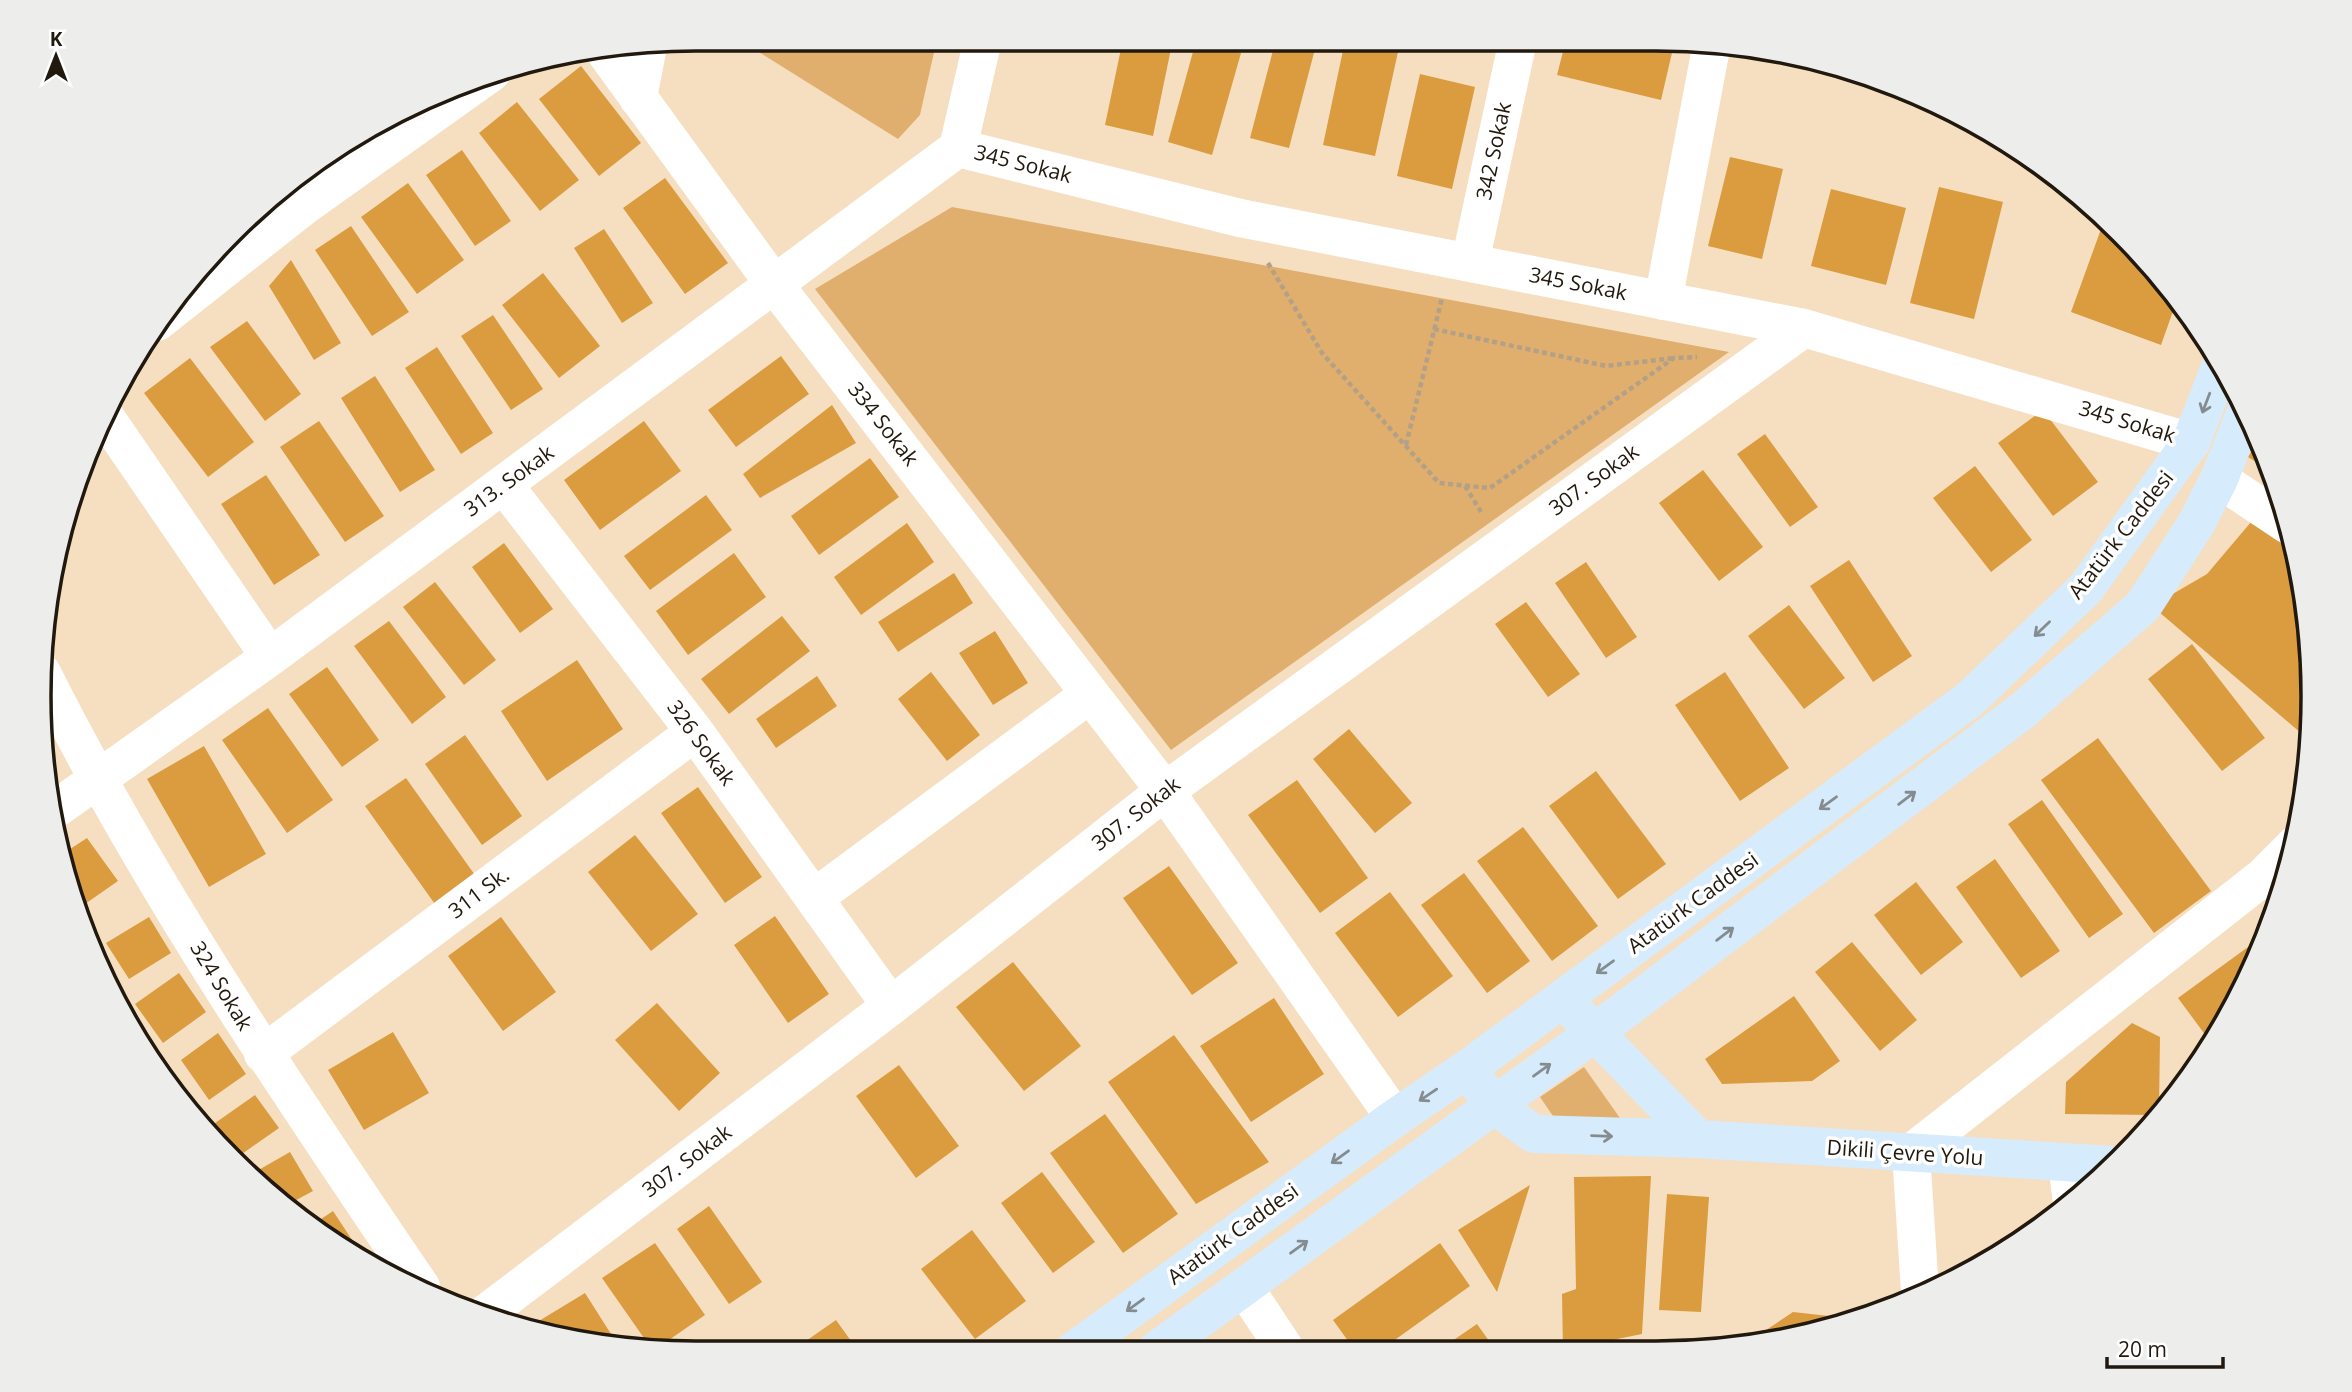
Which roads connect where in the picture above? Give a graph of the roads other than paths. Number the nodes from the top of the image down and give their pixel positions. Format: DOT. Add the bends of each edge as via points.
graph roads {
  1 [pos="980,51"];
  2 [pos="1515,51"];
  3 [pos="647,53"];
  4 [pos="1710,53"];
  5 [pos="609,57"];
  6 [pos="638,98"];
  7 [pos="442,103"];
  8 [pos="958,148"];
  9 [pos="296,194"];
  10 [pos="1461,261"];
  11 [pos="206,277"];
  12 [pos="774,284"];
  13 [pos="1663,301"];
  14 [pos="1804,328"];
  15 [pos="2217,376"];
  16 [pos="2241,424"];
  17 [pos="111,425"];
  18 [pos="2191,442"];
  19 [pos="2219,479"];
  20 [pos="504,485"];
  21 [pos="2275,516"];
  22 [pos="270,657"];
  23 [pos="51,691"];
  24 [pos="1090,694"];
  25 [pos="695,732"];
  26 [pos="96,780"];
  27 [pos="1165,791"];
  28 [pos="60,806"];
  29 [pos="2280,860"];
  30 [pos="814,898"];
  31 [pos="1563,998"];
  32 [pos="891,1006"];
  33 [pos="1594,1033"];
  34 [pos="263,1054"];
  35 [pos="1467,1069"];
  36 [pos="1494,1105"];
  37 [pos="1395,1118"];
  38 [pos="1698,1139"];
  39 [pos="1911,1153"];
  40 [pos="2067,1163"];
  41 [pos="2099,1164"];
  42 [pos="2070,1190"];
  43 [pos="414,1276"];
  44 [pos="1920,1285"];
  45 [pos="1244,1287"];
  46 [pos="493,1308"];
  47 [pos="1087,1341"];
  48 [pos="1169,1341"];
  49 [pos="1280,1341"];
  1 -- 8 [label="street"];
  2 -- 10 [label="street, 342 Sokak"];
  3 -- 6 [label="street"];
  4 -- 13 [label="street"];
  5 -- 6 [label="street, 334 Sokak"];
  6 -- 12 [label="street, 334 Sokak"];
  7 -- 9 [label="street"];
  8 -- 10 [label="street, 345 Sokak" via="1240,218"];
  8 -- 12 [label="street, 313. Sokak"];
  9 -- 11 [label="street"];
  10 -- 13 [label="street, 345 Sokak"];
  12 -- 20 [label="street, 313. Sokak"];
  12 -- 24 [label="street, 334 Sokak"];
  13 -- 14 [label="street, 345 Sokak"];
  14 -- 18 [label="street, 345 Sokak"];
  14 -- 27 [label="street, 307. Sokak"];
  15 -- 18 [label="main road, Atatürk Caddesi, one-way"];
  16 -- 19 [label="main road, Atatürk Caddesi"];
  17 -- 22 [label="street"];
  18 -- 31 [label="main road, Atatürk Caddesi, one-way" via="2085,588 1970,699"];
  19 -- 21 [label="street"];
  33 -- 19 [label="main road, Atatürk Caddesi, one-way" via="2022,711 2143,606"];
  20 -- 22 [label="street, 313. Sokak"];
  20 -- 25 [label="street, 326 Sokak"];
  22 -- 26 [label="street, 313. Sokak"];
  23 -- 26 [label="street, 324 Sokak"];
  24 -- 27 [label="street, 334 Sokak"];
  24 -- 30 [label="street"];
  25 -- 30 [label="street, 326 Sokak"];
  25 -- 34 [label="street, 311 Sk."];
  26 -- 28 [label="street, 313. Sokak"];
  26 -- 34 [label="street, 324 Sokak"];
  27 -- 32 [label="street, 307. Sokak"];
  27 -- 37 [label="street, 334 Sokak"];
  29 -- 39 [label="street"];
  30 -- 32 [label="street, 326 Sokak"];
  31 -- 33 [label="main road"];
  31 -- 35 [label="main road, Atatürk Caddesi"];
  32 -- 46 [label="street, 307. Sokak"];
  36 -- 33 [label="main road, Atatürk Caddesi, one-way"];
  33 -- 38 [label="main road"];
  34 -- 43 [label="street, 324 Sokak"];
  35 -- 36 [label="main road, Dikili Çevre Yolu"];
  35 -- 37 [label="main road, Atatürk Caddesi, one-way"];
  36 -- 38 [label="main road, Dikili Çevre Yolu, one-way" via="1534,1134"];
  45 -- 36 [label="main road, Atatürk Caddesi, one-way"];
  37 -- 47 [label="main road, Atatürk Caddesi, one-way"];
  38 -- 39 [label="main road, Dikili Çevre Yolu"];
  39 -- 40 [label="main road, Dikili Çevre Yolu"];
  39 -- 44 [label="street"];
  40 -- 41 [label="main road, Dikili Çevre Yolu"];
  40 -- 42 [label="street"];
  45 -- 48 [label="main road, Atatürk Caddesi"];
  45 -- 49 [label="street"];
}
